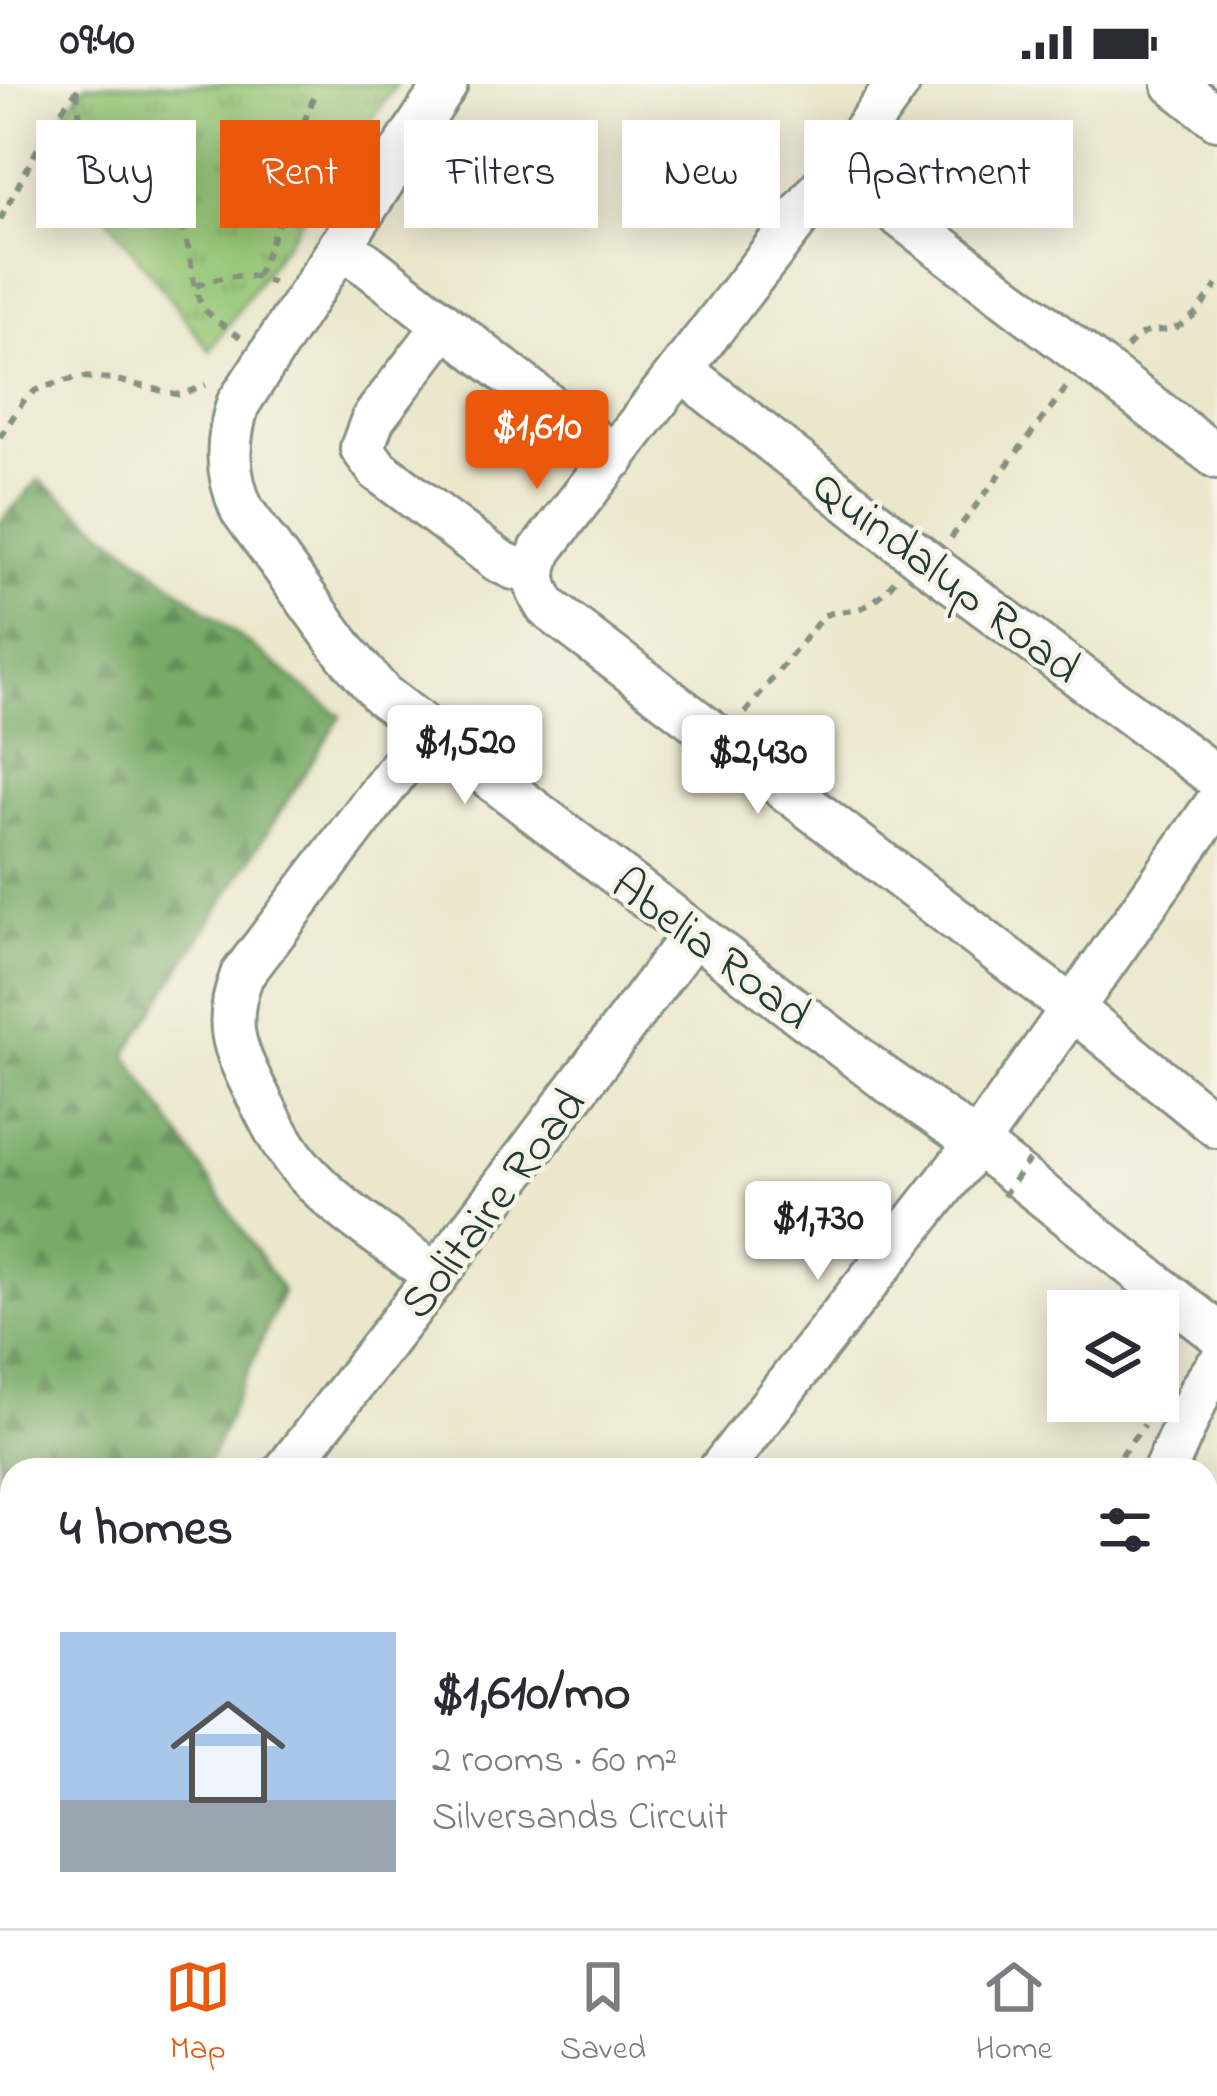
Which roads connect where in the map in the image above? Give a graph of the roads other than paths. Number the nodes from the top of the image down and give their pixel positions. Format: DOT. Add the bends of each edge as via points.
graph roads {
  1 [pos="446,84"];
  2 [pos="898,84"];
  3 [pos="1174,84"];
  4 [pos="1217,118"];
  5 [pos="872,120"];
  6 [pos="804,210"];
  7 [pos="915,228"];
  8 [pos="306,268"];
  9 [pos="444,326"];
  10 [pos="680,370"];
  11 [pos="1217,457"];
  12 [pos="615,458"];
  13 [pos="533,570"];
  14 [pos="428,730"];
  15 [pos="1217,778"];
  16 [pos="1217,802"];
  17 [pos="694,933"];
  18 [pos="1073,1009"];
  19 [pos="1217,1126"];
  20 [pos="977,1143"];
  21 [pos="436,1276"];
  22 [pos="1217,1333"];
  23 [pos="1212,1381"];
  24 [pos="1181,1430"];
  25 [pos="295,1458"];
  26 [pos="729,1458"];
  27 [pos="1145,1458"];
  28 [pos="1170,1458"];
  1 -- 8 [label="street, Abelia Road"];
  2 -- 5 [label="street"];
  3 -- 4 [label="street"];
  6 -- 10 [label="street"];
  7 -- 11 [label="street"];
  8 -- 9 [label="street" via="368,265"];
  8 -- 14 [label="street, Abelia Road" via="238,404 228,446 233,490 364,676"];
  9 -- 12 [label="street"];
  9 -- 13 [label="street" via="373,419 362,448 378,470 499,561"];
  10 -- 12 [label="street"];
  10 -- 15 [label="street, Quindalup Road"];
  12 -- 13 [label="street"];
  13 -- 18 [label="street" via="547,607"];
  14 -- 17 [label="street, Abelia Road"];
  14 -- 21 [label="street" via="242,975 231,1015 239,1060 298,1165"];
  16 -- 18 [label="street"];
  17 -- 20 [label="street, Abelia Road"];
  17 -- 21 [label="street, Solitaire Road"];
  18 -- 19 [label="street"];
  18 -- 20 [label="street"];
  20 -- 22 [label="street, Abelia Road"];
  20 -- 26 [label="street"];
  21 -- 25 [label="street, Solitaire Road"];
  23 -- 24 [label="street"];
  24 -- 27 [label="street"];
  24 -- 28 [label="street"];
}
